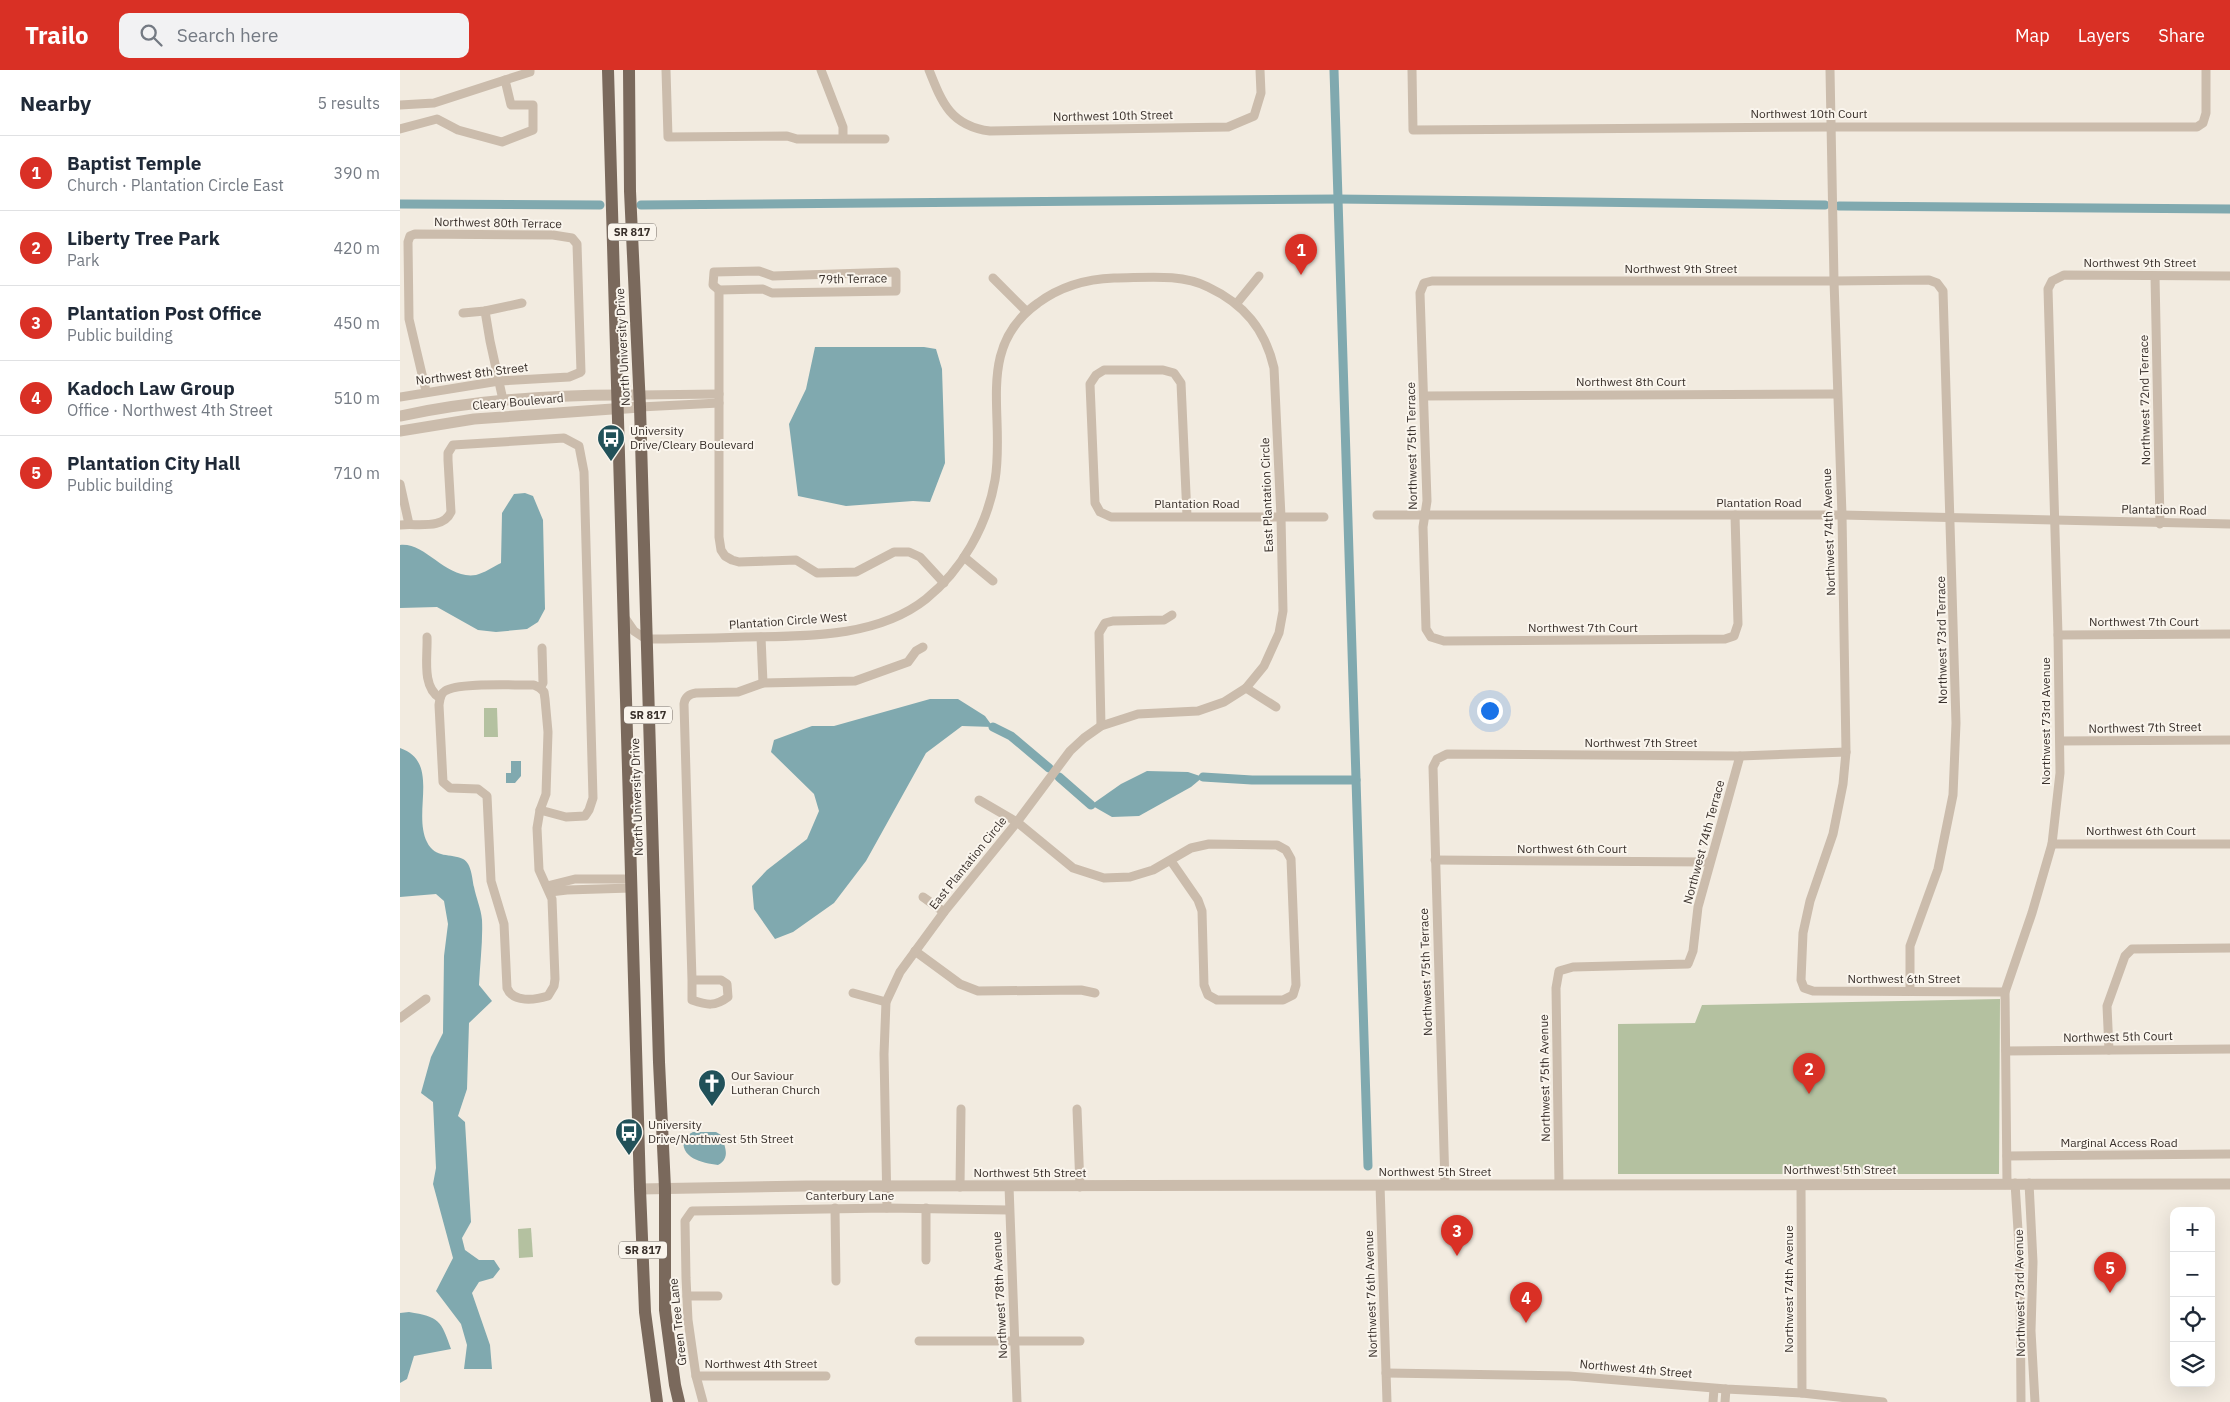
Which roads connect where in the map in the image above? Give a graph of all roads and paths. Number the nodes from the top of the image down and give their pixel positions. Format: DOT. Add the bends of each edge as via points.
graph roads {
  1 [pos="530,70"];
  2 [pos="608,70"];
  3 [pos="628,70"];
  4 [pos="666,70"];
  5 [pos="821,70"];
  6 [pos="929,70"];
  7 [pos="1260,70"];
  8 [pos="1412,70"];
  9 [pos="1830,70"];
  10 [pos="2206,70"];
  11 [pos="505,80"];
  12 [pos="400,106"];
  13 [pos="1830,127"];
  14 [pos="400,129"];
  15 [pos="843,138"];
  16 [pos="885,138"];
  17 [pos="1259,276"];
  18 [pos="2155,276"];
  19 [pos="2230,276"];
  20 [pos="993,278"];
  21 [pos="1834,281"];
  22 [pos="2052,281"];
  23 [pos="1424,283"];
  24 [pos="1937,283"];
  25 [pos="719,290"];
  26 [pos="522,303"];
  27 [pos="1236,304"];
  28 [pos="486,311"];
  29 [pos="1026,311"];
  30 [pos="463,313"];
  31 [pos="577,375"];
  32 [pos="499,381"];
  33 [pos="426,391"];
  34 [pos="719,394"];
  35 [pos="1837,394"];
  36 [pos="617,395"];
  37 [pos="400,396"];
  38 [pos="1424,396"];
  39 [pos="503,400"];
  40 [pos="639,401"];
  41 [pos="718,403"];
  42 [pos="617,409"];
  43 [pos="400,416"];
  44 [pos="400,431"];
  45 [pos="400,484"];
  46 [pos="402,504"];
  47 [pos="1377,515"];
  48 [pos="1425,515"];
  49 [pos="1735,515"];
  50 [pos="1842,515"];
  51 [pos="1187,516"];
  52 [pos="1951,516"];
  53 [pos="1282,517"];
  54 [pos="1324,517"];
  55 [pos="2054,520"];
  56 [pos="404,524"];
  57 [pos="2160,524"];
  58 [pos="2230,524"];
  59 [pos="964,557"];
  60 [pos="993,581"];
  61 [pos="944,583"];
  62 [pos="623,615"];
  63 [pos="1172,615"];
  64 [pos="2230,634"];
  65 [pos="2058,635"];
  66 [pos="427,636"];
  67 [pos="761,637"];
  68 [pos="1432,637"];
  69 [pos="646,639"];
  70 [pos="923,647"];
  71 [pos="542,648"];
  72 [pos="764,683"];
  73 [pos="540,688"];
  74 [pos="1246,688"];
  75 [pos="440,698"];
  76 [pos="1276,707"];
  77 [pos="1101,726"];
  78 [pos="2230,740"];
  79 [pos="2060,742"];
  80 [pos="1846,752"];
  81 [pos="1740,756"];
  82 [pos="1437,759"];
  83 [pos="979,800"];
  84 [pos="540,810"];
  85 [pos="1017,822"];
  86 [pos="2052,844"];
  87 [pos="2230,844"];
  88 [pos="1435,860"];
  89 [pos="1171,861"];
  90 [pos="1710,862"];
  91 [pos="631,883"];
  92 [pos="548,889"];
  93 [pos="923,896"];
  94 [pos="654,904"];
  95 [pos="944,912"];
  96 [pos="2230,948"];
  97 [pos="916,951"];
  98 [pos="1559,971"];
  99 [pos="692,980"];
  100 [pos="1804,988"];
  101 [pos="1910,991"];
  102 [pos="2005,992"];
  103 [pos="853,993"];
  104 [pos="1095,993"];
  105 [pos="426,999"];
  106 [pos="886,1002"];
  107 [pos="400,1018"];
  108 [pos="2230,1049"];
  109 [pos="2109,1050"];
  110 [pos="2006,1052"];
  111 [pos="961,1109"];
  112 [pos="1077,1109"];
  113 [pos="2230,1154"];
  114 [pos="2007,1156"];
  115 [pos="2011,1183"];
  116 [pos="2029,1183"];
  117 [pos="1801,1184"];
  118 [pos="2230,1184"];
  119 [pos="1380,1185"];
  120 [pos="1445,1185"];
  121 [pos="1559,1185"];
  122 [pos="886,1186"];
  123 [pos="1009,1186"];
  124 [pos="960,1187"];
  125 [pos="1080,1187"];
  126 [pos="665,1188"];
  127 [pos="640,1189"];
  128 [pos="835,1208"];
  129 [pos="887,1208"];
  130 [pos="926,1208"];
  131 [pos="1008,1210"];
  132 [pos="692,1211"];
  133 [pos="926,1260"];
  134 [pos="836,1281"];
  135 [pos="687,1296"];
  136 [pos="718,1296"];
  137 [pos="919,1341"];
  138 [pos="1080,1341"];
  139 [pos="1015,1342"];
  140 [pos="1386,1372"];
  141 [pos="696,1376"];
  142 [pos="826,1376"];
  143 [pos="1714,1388"];
  144 [pos="1726,1390"];
  145 [pos="1802,1393"];
  146 [pos="657,1402"];
  147 [pos="679,1402"];
  148 [pos="703,1402"];
  149 [pos="1016,1402"];
  150 [pos="1387,1402"];
  151 [pos="1713,1402"];
  152 [pos="1725,1402"];
  153 [pos="1883,1402"];
  154 [pos="2021,1402"];
  155 [pos="2035,1402"];
  1 -- 11 [label="street"];
  2 -- 36 [label="main road, North University Drive / SR 817"];
  3 -- 40 [label="main road, North University Drive / SR 817"];
  4 -- 15 [label="street" via="668,137"];
  5 -- 15 [label="street" via="843,127"];
  6 -- 7 [label="street, Northwest 10th Street" via="946,108 972,129 990,131 1228,127 1254,116 1261,93"];
  8 -- 13 [label="street, Northwest 10th Court" via="1413,130"];
  9 -- 13 [label="street, Northwest 74th Avenue"];
  10 -- 13 [label="street, Northwest 10th Court" via="2206,113 2204,123 2197,127"];
  11 -- 12 [label="street" via="434,103"];
  11 -- 14 [label="street" via="511,105 533,105 533,130 502,142 458,130 437,119"];
  13 -- 21 [label="street, Northwest 74th Avenue"];
  15 -- 16 [label="street"];
  17 -- 27 [label="street"];
  18 -- 19 [label="street, Northwest 9th Street"];
  18 -- 22 [label="street, Northwest 9th Street" via="2064,275"];
  18 -- 57 [label="street, Northwest 72nd Terrace"];
  20 -- 29 [label="street"];
  21 -- 23 [label="street, Northwest 9th Street"];
  21 -- 24 [label="street, Northwest 9th Street" via="1929,280"];
  21 -- 35 [label="street, Northwest 74th Avenue"];
  22 -- 55 [label="street, Northwest 73rd Avenue" via="2048,289"];
  23 -- 38 [label="street, Northwest 75th Terrace" via="1420,293"];
  24 -- 52 [label="street, Northwest 73rd Terrace" via="1943,291"];
  25 -- 25 [label="street, 79th Terrace" via="763,289 772,293 896,291 896,272 773,276 759,271 714,272 714,285"];
  25 -- 34 [label="street"];
  26 -- 28 [label="street"];
  27 -- 29 [label="street, Plantation Circle West" via="1200,282 1174,277 1097,278 1073,283"];
  27 -- 53 [label="street, East Plantation Circle" via="1270,347 1274,368"];
  28 -- 30 [label="street"];
  28 -- 32 [label="street"];
  29 -- 59 [label="street, Plantation Circle West" via="1011,330 1000,355 996,383 995,478 981,526"];
  31 -- 32 [label="street, Northwest 8th Street"];
  31 -- 33 [label="street, Northwest 80th Terrace" via="581,372 577,244 572,238 553,235 415,234 408,242 409,319"];
  32 -- 33 [label="street, Northwest 8th Street"];
  32 -- 39 [label="street"];
  33 -- 37 [label="street, Northwest 8th Street"];
  34 -- 40 [label="street"];
  34 -- 41 [label="street"];
  35 -- 38 [label="street, Northwest 8th Court"];
  35 -- 50 [label="street, Northwest 74th Avenue"];
  36 -- 39 [label="street, Cleary Boulevard"];
  36 -- 40 [label="street, Cleary Boulevard"];
  36 -- 42 [label="main road, North University Drive / SR 817"];
  38 -- 48 [label="street, Northwest 75th Terrace"];
  39 -- 43 [label="street, Cleary Boulevard"];
  40 -- 41 [label="street"];
  40 -- 42 [label="street, Cleary Boulevard"];
  40 -- 69 [label="main road, North University Drive / SR 817"];
  41 -- 61 [label="street" via="719,537 725,556 739,562 796,560 817,573 826,573 856,572 894,552 910,552 920,557"];
  42 -- 44 [label="street, Cleary Boulevard" via="474,419"];
  42 -- 62 [label="main road, North University Drive / SR 817"];
  45 -- 46 [label="street"];
  46 -- 56 [label="street"];
  47 -- 48 [label="street, Plantation Road"];
  48 -- 49 [label="street, Plantation Road"];
  48 -- 68 [label="street, Northwest 75th Terrace" via="1426,628"];
  49 -- 50 [label="street, Plantation Road"];
  49 -- 68 [label="street, Northwest 7th Court" via="1738,624 1734,636 1726,640 1444,641"];
  50 -- 52 [label="street, Plantation Road"];
  50 -- 80 [label="street, Northwest 74th Avenue"];
  51 -- 51 [label="street, Plantation Road" via="1181,383 1174,373 1163,370 1104,370 1090,384 1095,502 1100,512 1111,517"];
  51 -- 53 [label="street, Plantation Road"];
  52 -- 55 [label="street, Plantation Road"];
  52 -- 101 [label="street, Northwest 73rd Terrace" via="1956,723 1953,795 1938,869 1910,946"];
  53 -- 54 [label="street, Plantation Road"];
  53 -- 74 [label="street, East Plantation Circle" via="1283,611 1279,634 1264,666"];
  55 -- 57 [label="street, Plantation Road"];
  55 -- 65 [label="street, Northwest 73rd Avenue"];
  56 -- 84 [label="street" via="437,524 448,518 451,512 448,452 453,446 564,438 579,446 584,472 592,798 585,816 566,817"];
  57 -- 58 [label="street, Plantation Road"];
  59 -- 60 [label="street"];
  59 -- 61 [label="street, Plantation Circle West"];
  61 -- 67 [label="street, Plantation Circle West" via="907,612 875,624 838,633"];
  62 -- 69 [label="street" via="634,631"];
  62 -- 91 [label="main road, North University Drive / SR 817"];
  63 -- 77 [label="street" via="1164,620 1105,623 1099,633"];
  64 -- 65 [label="street, Northwest 7th Court"];
  65 -- 79 [label="street, Northwest 73rd Avenue"];
  66 -- 75 [label="street" via="428,682 433,694"];
  67 -- 69 [label="street, Plantation Circle West"];
  67 -- 72 [label="street"];
  69 -- 94 [label="main road, North University Drive / SR 817"];
  70 -- 72 [label="street" via="916,650 908,662 855,681"];
  71 -- 73 [label="street" via="543,683"];
  72 -- 99 [label="street" via="738,692 696,693 687,697 684,704"];
  73 -- 75 [label="street" via="534,685 456,687 443,692"];
  73 -- 84 [label="street" via="544,692 548,732 546,794"];
  74 -- 76 [label="street"];
  74 -- 77 [label="street, East Plantation Circle" via="1224,702 1198,711 1138,714"];
  75 -- 92 [label="street" via="443,782 450,788 478,790 487,796 491,881 504,924 507,988 517,998 548,996 554,986 554,930"];
  77 -- 85 [label="street, East Plantation Circle" via="1070,750"];
  78 -- 79 [label="street, Northwest 7th Street"];
  79 -- 86 [label="street, Northwest 73rd Avenue"];
  80 -- 81 [label="street, Northwest 7th Street"];
  80 -- 100 [label="street, Northwest 74th Avenue" via="1833,834 1810,900 1803,932 1801,980"];
  81 -- 82 [label="street, Northwest 7th Street" via="1447,754"];
  81 -- 90 [label="street, Northwest 74th Terrace"];
  82 -- 88 [label="street, Northwest 75th Terrace" via="1433,767"];
  83 -- 85 [label="street"];
  84 -- 92 [label="street" via="537,828 539,870"];
  85 -- 89 [label="street" via="1073,868 1104,878 1130,877"];
  85 -- 95 [label="street, East Plantation Circle"];
  86 -- 87 [label="street, Northwest 6th Court"];
  86 -- 102 [label="street, Northwest 73rd Avenue"];
  88 -- 90 [label="street, Northwest 6th Court"];
  88 -- 120 [label="street, Northwest 75th Terrace"];
  89 -- 89 [label="street" via="1202,911 1204,985 1208,995 1217,1000 1283,1000 1293,995 1296,985 1291,859 1286,850 1277,845 1209,844 1191,848"];
  90 -- 98 [label="street, Northwest 74th Terrace" via="1688,964 1572,967"];
  91 -- 92 [label="street" via="592,884 569,880"];
  91 -- 94 [label="main road" via="646,892"];
  91 -- 127 [label="main road, North University Drive / SR 817"];
  93 -- 95 [label="street"];
  94 -- 126 [label="main road, North University Drive / SR 817"];
  95 -- 97 [label="street, East Plantation Circle"];
  96 -- 109 [label="street" via="2132,949 2125,956 2107,1006"];
  97 -- 104 [label="street" via="960,984 978,991 1081,990"];
  97 -- 106 [label="street, East Plantation Circle" via="900,972"];
  98 -- 121 [label="street, Northwest 75th Avenue" via="1556,988"];
  100 -- 101 [label="street, Northwest 6th Street" via="1813,991"];
  101 -- 102 [label="street, Northwest 6th Street"];
  102 -- 110 [label="street, Northwest 73rd Avenue"];
  103 -- 106 [label="street"];
  105 -- 107 [label="street"];
  106 -- 122 [label="street, East Plantation Circle"];
  108 -- 109 [label="street, Northwest 5th Court"];
  109 -- 110 [label="street, Northwest 5th Court"];
  110 -- 114 [label="street, Northwest 73rd Avenue"];
  111 -- 124 [label="street"];
  112 -- 125 [label="street"];
  113 -- 114 [label="street, Marginal Access Road"];
  114 -- 115 [label="street, Northwest 73rd Avenue"];
  115 -- 116 [label="street, Northwest 5th Street"];
  115 -- 117 [label="street, Northwest 5th Street"];
  115 -- 154 [label="street, Northwest 73rd Avenue" via="2020,1262"];
  116 -- 118 [label="street, Northwest 5th Street"];
  116 -- 155 [label="street, Northwest 73rd Avenue"];
  117 -- 121 [label="street, Northwest 5th Street"];
  117 -- 145 [label="street, Northwest 74th Avenue"];
  119 -- 120 [label="street, Northwest 5th Street"];
  119 -- 125 [label="street, Northwest 5th Street"];
  119 -- 140 [label="street, Northwest 76th Avenue"];
  120 -- 121 [label="street, Northwest 5th Street"];
  122 -- 124 [label="street, Northwest 5th Street"];
  122 -- 126 [label="street, Northwest 5th Street"];
  122 -- 129 [label="street, East Plantation Circle"];
  123 -- 124 [label="street, Northwest 5th Street"];
  123 -- 125 [label="street, Northwest 5th Street"];
  123 -- 131 [label="street, Northwest 78th Avenue"];
  126 -- 127 [label="street, Northwest 5th Street"];
  126 -- 147 [label="main road, North University Drive / SR 817" via="665,1310"];
  127 -- 146 [label="main road, North University Drive / SR 817" via="645,1312"];
  128 -- 129 [label="street, Canterbury Lane"];
  128 -- 132 [label="street, Canterbury Lane"];
  128 -- 134 [label="street"];
  129 -- 130 [label="street, Canterbury Lane"];
  130 -- 131 [label="street, Canterbury Lane"];
  130 -- 133 [label="street"];
  131 -- 139 [label="street, Northwest 78th Avenue"];
  132 -- 135 [label="street, Green Tree Lane" via="685,1221"];
  135 -- 136 [label="street"];
  135 -- 141 [label="street, Green Tree Lane"];
  137 -- 139 [label="street"];
  138 -- 139 [label="street"];
  139 -- 149 [label="street, Northwest 78th Avenue"];
  140 -- 143 [label="street, Northwest 4th Street" via="1569,1376"];
  140 -- 150 [label="street, Northwest 76th Avenue"];
  141 -- 142 [label="street, Northwest 4th Street"];
  141 -- 148 [label="street, Green Tree Lane"];
  143 -- 144 [label="street, Northwest 4th Street"];
  143 -- 151 [label="street"];
  144 -- 145 [label="street, Northwest 4th Street"];
  144 -- 152 [label="street"];
  145 -- 153 [label="street, Northwest 4th Street"];
}
